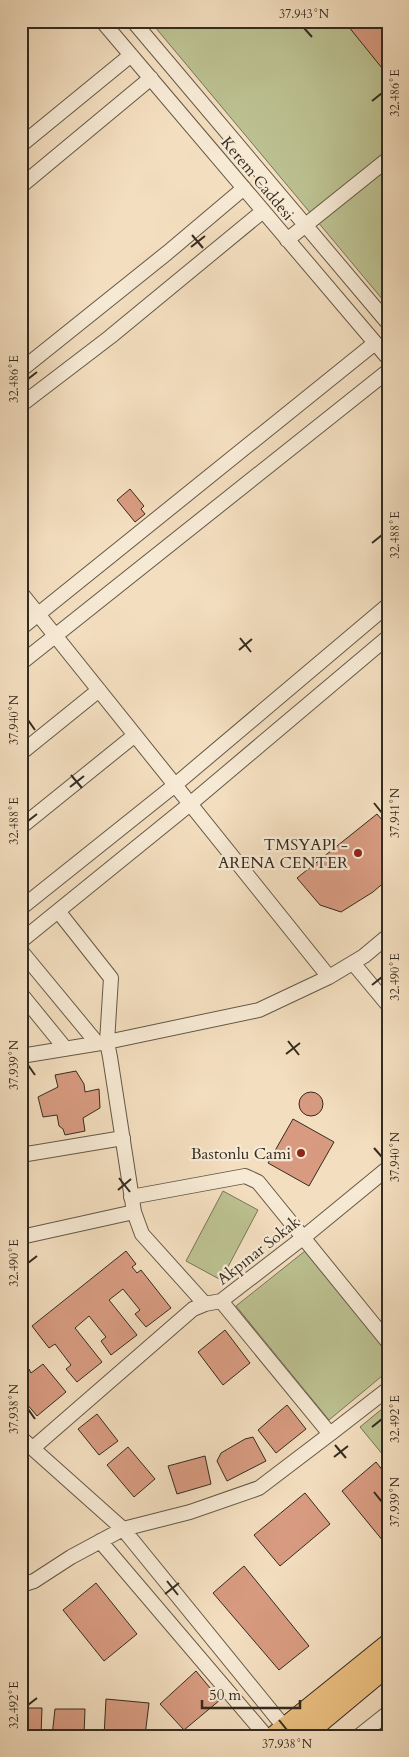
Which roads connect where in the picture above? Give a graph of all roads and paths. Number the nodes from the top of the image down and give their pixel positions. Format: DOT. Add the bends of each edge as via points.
graph roads {
  1 [pos="102,21"];
  2 [pos="133,21"];
  3 [pos="131,55"];
  4 [pos="151,78"];
  5 [pos="21,145"];
  6 [pos="388,159"];
  7 [pos="21,186"];
  8 [pos="244,188"];
  9 [pos="263,211"];
  10 [pos="305,225"];
  11 [pos="287,240"];
  12 [pos="388,323"];
  13 [pos="375,343"];
  14 [pos="388,358"];
  15 [pos="21,370"];
  16 [pos="388,371"];
  17 [pos="21,405"];
  18 [pos="21,593"];
  19 [pos="388,605"];
  20 [pos="38,614"];
  21 [pos="21,628"];
  22 [pos="56,635"];
  23 [pos="388,637"];
  24 [pos="21,663"];
  25 [pos="99,690"];
  26 [pos="135,735"];
  27 [pos="21,753"];
  28 [pos="175,785"];
  29 [pos="190,804"];
  30 [pos="21,827"];
  31 [pos="21,908"];
  32 [pos="58,911"];
  33 [pos="388,936"];
  34 [pos="21,941"];
  35 [pos="21,951"];
  36 [pos="353,963"];
  37 [pos="329,977"];
  38 [pos="21,994"];
  39 [pos="388,1005"];
  40 [pos="102,1043"];
  41 [pos="65,1048"];
  42 [pos="21,1056"];
  43 [pos="123,1138"];
  44 [pos="21,1155"];
  45 [pos="388,1168"];
  46 [pos="131,1196"];
  47 [pos="134,1212"];
  48 [pos="21,1237"];
  49 [pos="304,1237"];
  50 [pos="221,1301"];
  51 [pos="205,1304"];
  52 [pos="388,1342"];
  53 [pos="388,1389"];
  54 [pos="330,1434"];
  55 [pos="21,1438"];
  56 [pos="33,1448"];
  57 [pos="122,1529"];
  58 [pos="100,1541"];
  59 [pos="21,1585"];
  60 [pos="388,1644"];
  61 [pos="388,1666"];
  62 [pos="388,1712"];
  63 [pos="375,1731"];
  64 [pos="280,1732"];
  65 [pos="266,1736"];
  66 [pos="304,1736"];
  67 [pos="358,1736"];
  1 -- 3 [label="street, Kerem Caddesi"];
  2 -- 10 [label="street, Kerem Caddesi"];
  3 -- 4 [label="street, Kerem Caddesi"];
  3 -- 5 [label="street"];
  4 -- 7 [label="street"];
  4 -- 8 [label="street, Kerem Caddesi"];
  6 -- 10 [label="street"];
  8 -- 9 [label="street, Kerem Caddesi"];
  8 -- 15 [label="street"];
  9 -- 11 [label="street, Kerem Caddesi"];
  9 -- 17 [label="street" via="110,337"];
  10 -- 11 [label="street"];
  10 -- 12 [label="street, Kerem Caddesi"];
  11 -- 13 [label="street, Kerem Caddesi"];
  13 -- 14 [label="street, Kerem Caddesi"];
  13 -- 20 [label="street"];
  16 -- 22 [label="street"];
  18 -- 20 [label="street"];
  19 -- 28 [label="street"];
  20 -- 21 [label="street"];
  20 -- 22 [label="street"];
  22 -- 24 [label="street"];
  22 -- 25 [label="street"];
  23 -- 29 [label="street"];
  25 -- 26 [label="street"];
  25 -- 27 [label="street"];
  26 -- 28 [label="street"];
  26 -- 30 [label="street"];
  28 -- 29 [label="street"];
  28 -- 31 [label="street"];
  29 -- 32 [label="street"];
  29 -- 37 [label="street"];
  32 -- 34 [label="street"];
  32 -- 40 [label="street" via="111,978"];
  33 -- 36 [label="street"];
  35 -- 40 [label="street"];
  36 -- 37 [label="street"];
  36 -- 39 [label="street"];
  37 -- 40 [label="street" via="259,1010"];
  38 -- 41 [label="street"];
  40 -- 41 [label="street"];
  40 -- 43 [label="street"];
  41 -- 42 [label="street"];
  43 -- 44 [label="street"];
  43 -- 46 [label="street"];
  45 -- 49 [label="street, Akpınar Sokak"];
  46 -- 47 [label="street"];
  46 -- 49 [label="street" via="245,1176 258,1182"];
  47 -- 48 [label="street"];
  47 -- 51 [label="street" via="142,1234"];
  49 -- 50 [label="street, Akpınar Sokak"];
  49 -- 52 [label="street"];
  50 -- 51 [label="street, Akpınar Sokak"];
  50 -- 54 [label="street"];
  51 -- 56 [label="street, Akpınar Sokak" via="193,1309"];
  53 -- 54 [label="street"];
  54 -- 57 [label="street" via="259,1488 190,1512"];
  55 -- 56 [label="street"];
  56 -- 57 [label="street"];
  57 -- 58 [label="street"];
  57 -- 64 [label="street"];
  58 -- 59 [label="street" via="34,1581"];
  58 -- 65 [label="street"];
  60 -- 64 [label="main road"];
  61 -- 66 [label="main road"];
  62 -- 63 [label="street"];
  63 -- 67 [label="street"];
}
